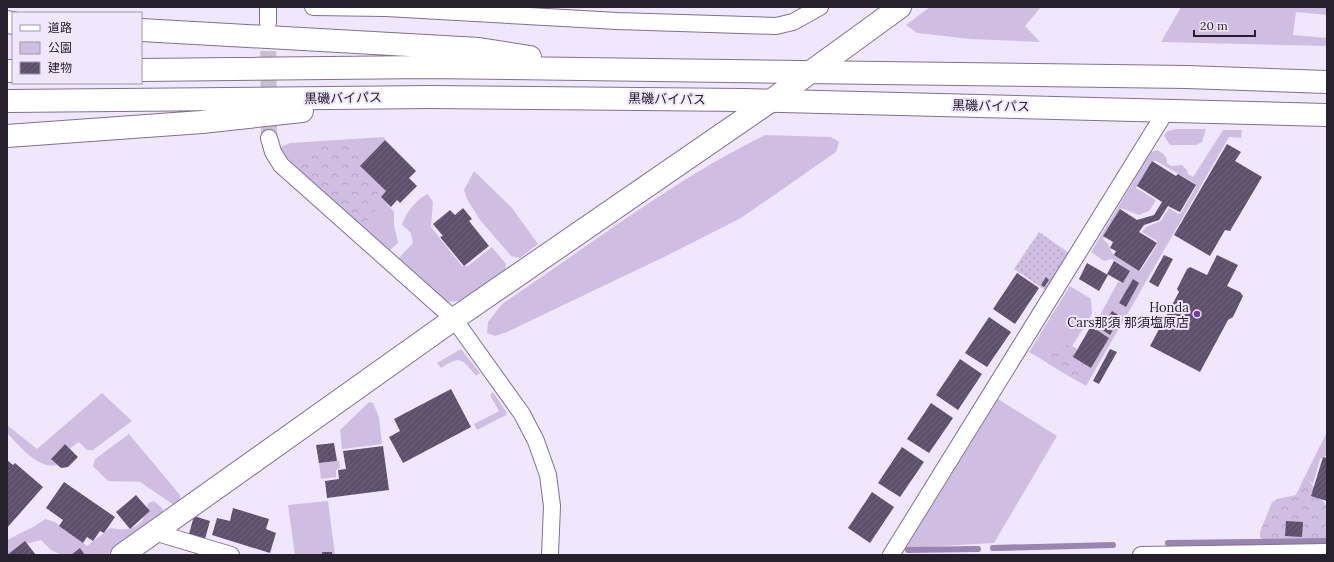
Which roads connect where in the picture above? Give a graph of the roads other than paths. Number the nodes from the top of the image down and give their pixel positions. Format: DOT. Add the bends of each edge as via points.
graph roads {
  1 [pos="313,7"];
  2 [pos="820,7"];
  3 [pos="892,9"];
  4 [pos="142,30"];
  5 [pos="616,69"];
  6 [pos="142,70"];
  7 [pos="810,72"];
  8 [pos="1327,82"];
  9 [pos="430,97"];
  10 [pos="772,100"];
  11 [pos="7,101"];
  12 [pos="1166,110"];
  13 [pos="1327,115"];
  14 [pos="7,136"];
  15 [pos="269,138"];
  16 [pos="454,319"];
  17 [pos="154,532"];
  18 [pos="1327,552"];
  19 [pos="122,555"];
  20 [pos="231,555"];
  21 [pos="550,555"];
  22 [pos="892,555"];
  23 [pos="1141,555"];
  1 -- 2 [label="street" via="776,26 793,22"];
  3 -- 7 [label="main road"];
  4 -- 5 [label="main road" via="479,49"];
  5 -- 6 [label="main road" via="420,67"];
  5 -- 7 [label="main road"];
  7 -- 8 [label="main road" via="1187,77"];
  7 -- 10 [label="main road"];
  9 -- 10 [label="main road, 黒磯バイパス"];
  9 -- 11 [label="main road, 黒磯バイパス"];
  9 -- 14 [label="main road" via="202,122"];
  10 -- 12 [label="main road, 黒磯バイパス"];
  10 -- 16 [label="main road"];
  12 -- 13 [label="main road, 黒磯バイパス"];
  12 -- 22 [label="street"];
  15 -- 16 [label="street" via="273,152 281,164"];
  16 -- 17 [label="main road"];
  16 -- 21 [label="street" via="522,414 536,441 548,475 552,506"];
  17 -- 19 [label="main road"];
  17 -- 20 [label="street"];
  18 -- 23 [label="street"];
}
